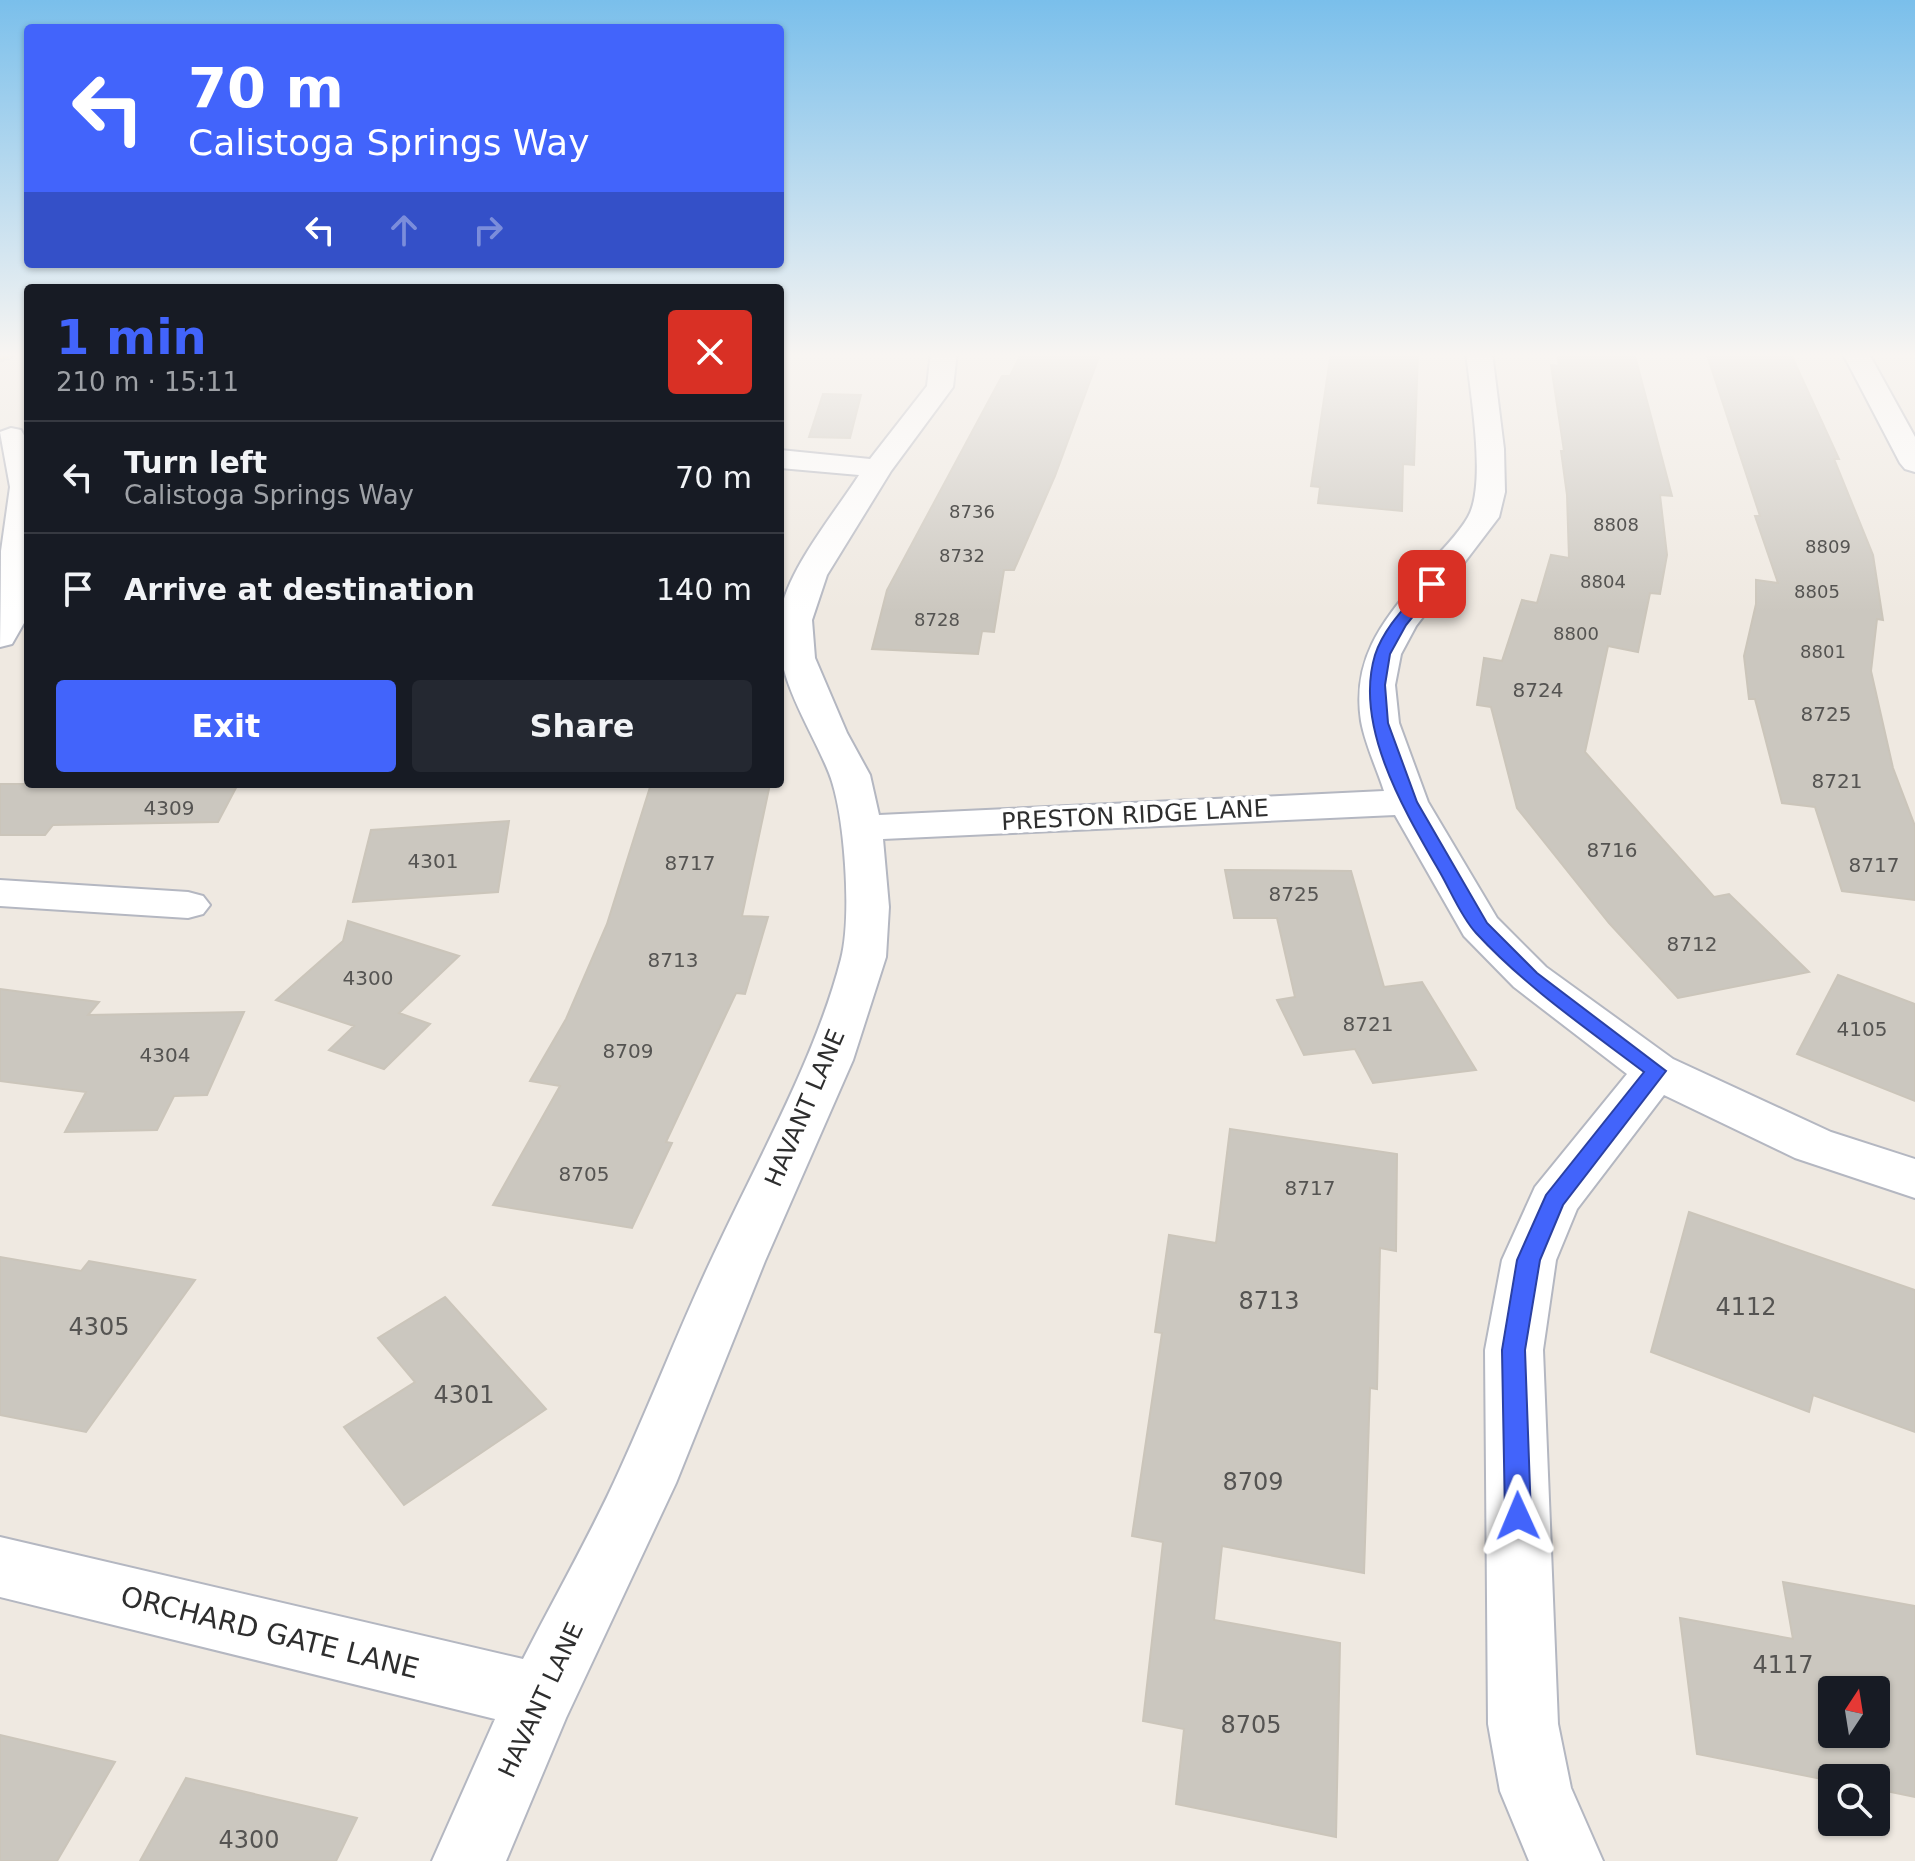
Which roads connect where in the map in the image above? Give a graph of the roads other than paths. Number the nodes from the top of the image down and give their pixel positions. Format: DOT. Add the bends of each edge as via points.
graph roads {
  1 [pos="14,439"];
  2 [pos="900,439"];
  3 [pos="1489,439"];
  4 [pos="1902,439"];
  5 [pos="784,459"];
  6 [pos="1915,463"];
  7 [pos="878,468"];
  8 [pos="24,482"];
  9 [pos="24,495"];
  10 [pos="23,601"];
  11 [pos="0,637"];
  12 [pos="1408,802"];
  13 [pos="862,828"];
  14 [pos="0,893"];
  15 [pos="188,905"];
  16 [pos="1656,1071"];
  17 [pos="1915,1179"];
  18 [pos="0,1567"];
  19 [pos="540,1697"];
  20 [pos="469,1861"];
  21 [pos="1566,1861"];
  1 -- 8 [label="street"];
  2 -- 7 [label="street, HAVANT LANE"];
  3 -- 12 [label="street" via="1490,492 1484,517 1400,623 1383,654 1377,685 1380,723"];
  4 -- 6 [label="street"];
  5 -- 7 [label="street"];
  7 -- 13 [label="street, HAVANT LANE" via="811,575 795,620 797,658 850,775"];
  9 -- 10 [label="street" via="17,551"];
  10 -- 11 [label="street"];
  12 -- 13 [label="street, PRESTON RIDGE LANE"];
  12 -- 16 [label="street" via="1480,926 1530,977"];
  13 -- 19 [label="street, HAVANT LANE" via="864,957 829,1060 645,1483"];
  14 -- 15 [label="street"];
  16 -- 17 [label="street" via="1813,1145"];
  16 -- 21 [label="street" via="1554,1201 1529,1260 1514,1350 1523,1724 1536,1791"];
  18 -- 19 [label="street, ORCHARD GATE LANE"];
  19 -- 20 [label="street, HAVANT LANE"];
}
